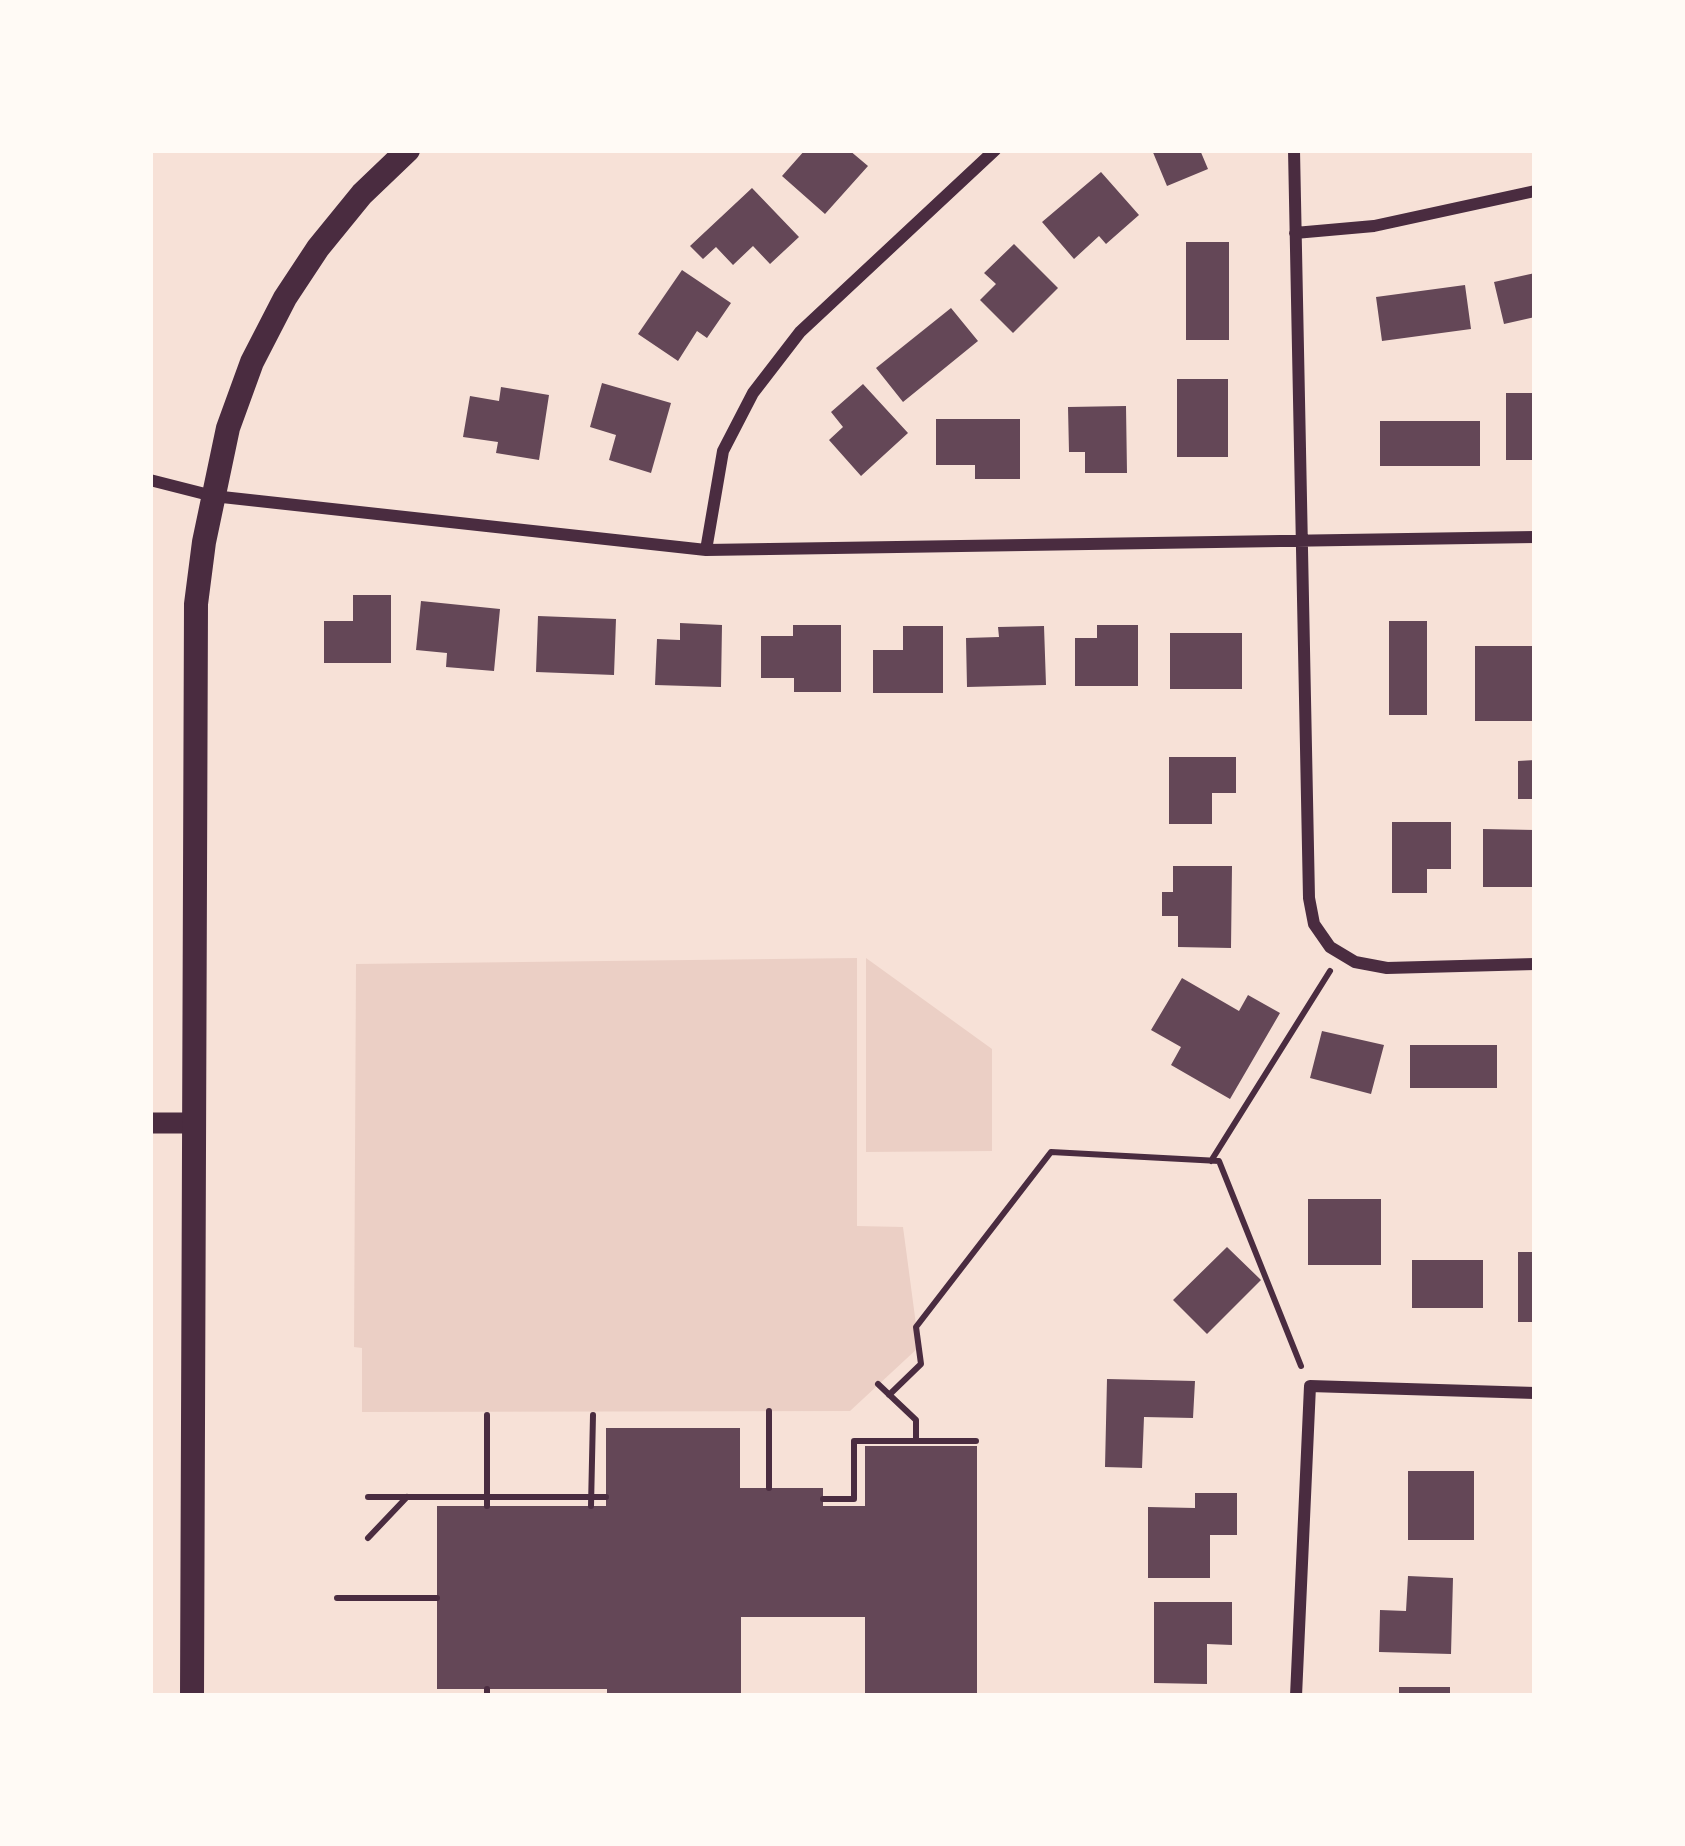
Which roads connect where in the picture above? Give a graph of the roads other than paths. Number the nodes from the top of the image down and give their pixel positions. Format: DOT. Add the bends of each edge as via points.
graph roads {
  1 [pos="408,150"];
  2 [pos="995,150"];
  3 [pos="1294,150"];
  4 [pos="1535,191"];
  5 [pos="1295,233"];
  6 [pos="150,480"];
  7 [pos="213,496"];
  8 [pos="1535,537"];
  9 [pos="1302,542"];
  10 [pos="706,550"];
  11 [pos="1535,964"];
  12 [pos="150,1123"];
  13 [pos="192,1123"];
  14 [pos="1535,1393"];
  15 [pos="192,1696"];
  16 [pos="1296,1696"];
  1 -- 7 [label="main road" via="362,194 285,298 252,362"];
  2 -- 10 [label="street" via="800,332 753,393 723,451"];
  3 -- 5 [label="street"];
  4 -- 5 [label="street" via="1374,226"];
  5 -- 9 [label="street"];
  6 -- 7 [label="street"];
  7 -- 10 [label="street"];
  7 -- 13 [label="main road" via="196,604"];
  8 -- 9 [label="street"];
  9 -- 10 [label="street"];
  9 -- 11 [label="street" via="1314,924 1330,947 1387,968"];
  12 -- 13 [label="street"];
  13 -- 15 [label="main road"];
  14 -- 16 [label="street" via="1310,1386"];
}
